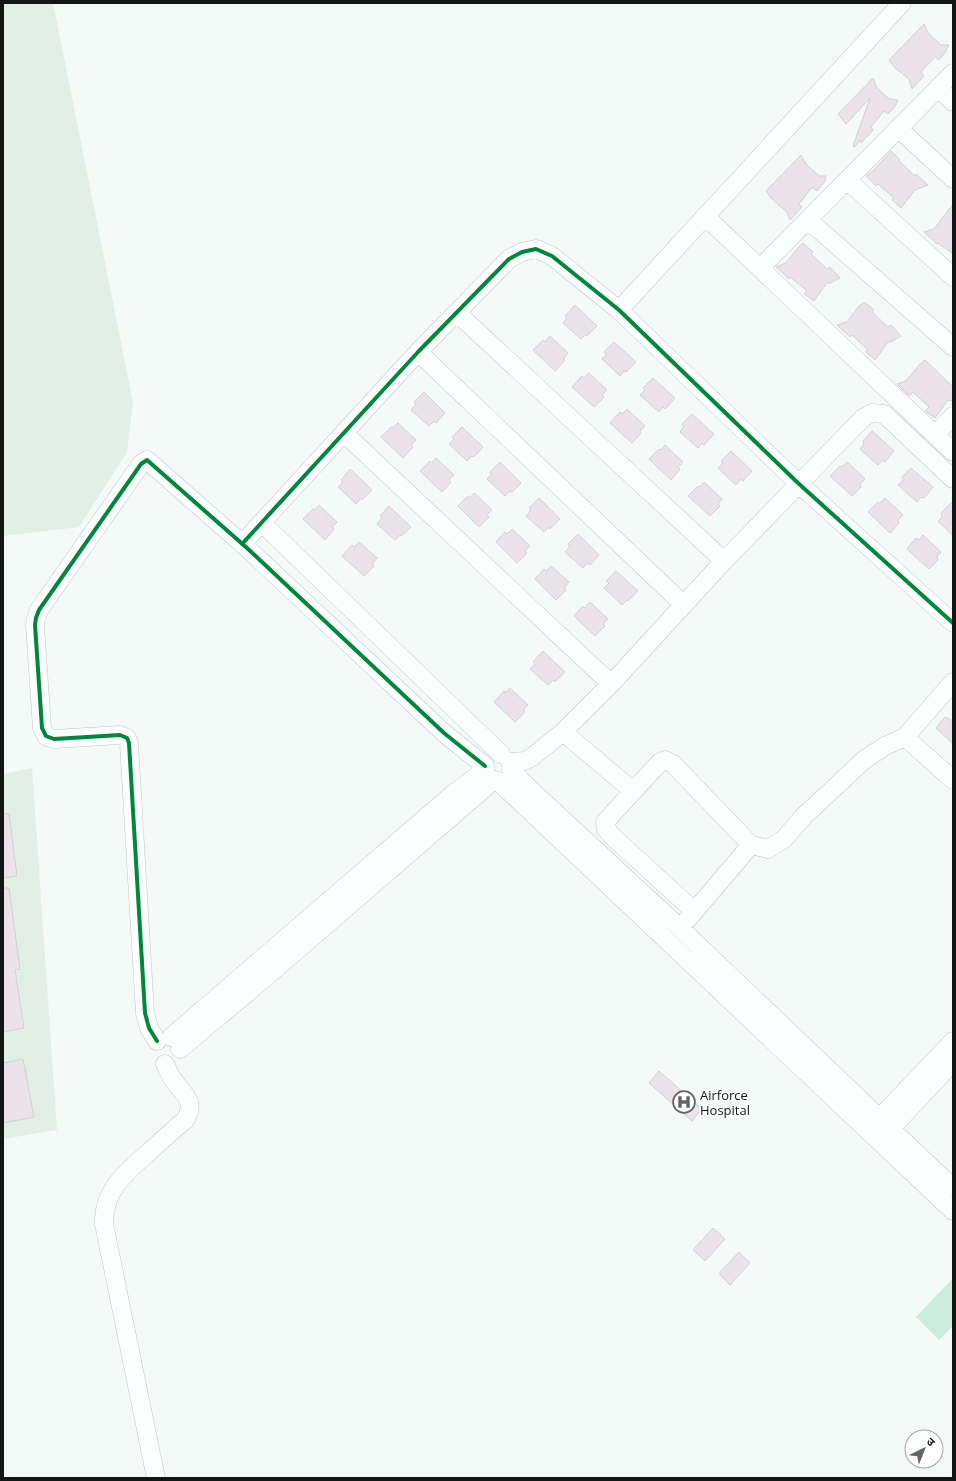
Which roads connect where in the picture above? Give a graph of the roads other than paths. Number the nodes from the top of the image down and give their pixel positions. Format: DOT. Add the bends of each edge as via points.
graph roads {
  1 [pos="902,3"];
  2 [pos="953,73"];
  3 [pos="938,88"];
  4 [pos="953,102"];
  5 [pos="898,128"];
  6 [pos="953,178"];
  7 [pos="847,180"];
  8 [pos="705,216"];
  9 [pos="808,220"];
  10 [pos="760,268"];
  11 [pos="953,277"];
  12 [pos="619,310"];
  13 [pos="457,313"];
  14 [pos="953,347"];
  15 [pos="418,352"];
  16 [pos="953,416"];
  17 [pos="345,434"];
  18 [pos="935,436"];
  19 [pos="953,452"];
  20 [pos="953,479"];
  21 [pos="798,483"];
  22 [pos="262,522"];
  23 [pos="242,544"];
  24 [pos="724,561"];
  25 [pos="684,605"];
  26 [pos="953,623"];
  27 [pos="953,682"];
  28 [pos="611,684"];
  29 [pos="564,732"];
  30 [pos="905,737"];
  31 [pos="498,769"];
  32 [pos="953,780"];
  33 [pos="633,791"];
  34 [pos="751,845"];
  35 [pos="694,911"];
  36 [pos="680,928"];
  37 [pos="667,941"];
  38 [pos="953,1042"];
  39 [pos="169,1043"];
  40 [pos="953,1062"];
  41 [pos="165,1064"];
  42 [pos="879,1130"];
  43 [pos="953,1188"];
  44 [pos="953,1211"];
  45 [pos="156,1478"];
  1 -- 8 [label="street"];
  2 -- 3 [label="street"];
  3 -- 4 [label="street"];
  3 -- 5 [label="street"];
  5 -- 6 [label="street"];
  5 -- 7 [label="street"];
  7 -- 9 [label="street"];
  7 -- 11 [label="street"];
  8 -- 10 [label="street"];
  8 -- 12 [label="street"];
  9 -- 10 [label="street"];
  9 -- 14 [label="street"];
  10 -- 18 [label="street"];
  12 -- 13 [label="street" via="552,256 536,249 522,252 509,259"];
  12 -- 21 [label="street"];
  13 -- 15 [label="street"];
  13 -- 24 [label="street"];
  15 -- 17 [label="street"];
  15 -- 25 [label="street"];
  16 -- 18 [label="street"];
  17 -- 22 [label="street"];
  17 -- 28 [label="street"];
  18 -- 19 [label="street"];
  20 -- 21 [label="street" via="884,414 872,413 863,418"];
  21 -- 24 [label="street"];
  21 -- 26 [label="street"];
  22 -- 23 [label="street"];
  22 -- 31 [label="street"];
  23 -- 31 [label="street" via="444,733"];
  23 -- 39 [label="street" via="147,460 137,468 36,618 43,732 54,739 120,734 127,738 129,743 145,1013 149,1028"];
  24 -- 25 [label="street"];
  25 -- 28 [label="street"];
  27 -- 30 [label="street"];
  28 -- 29 [label="street"];
  29 -- 31 [label="street" via="532,758"];
  29 -- 33 [label="street"];
  30 -- 32 [label="street"];
  30 -- 34 [label="street" via="864,760 808,812 784,839 768,849"];
  31 -- 36 [label="street" via="533,792"];
  31 -- 37 [label="street"];
  31 -- 39 [label="street" via="453,794"];
  33 -- 34 [label="street" via="654,767 665,760 673,764"];
  33 -- 35 [label="street" via="605,822 606,829"];
  34 -- 35 [label="street"];
  35 -- 36 [label="street"];
  36 -- 37 [label="street"];
  36 -- 42 [label="street"];
  37 -- 42 [label="street"];
  38 -- 42 [label="street"];
  39 -- 41 [label="street" via="180,1056 170,1064"];
  39 -- 41 [label="street" via="154,1047 155,1056"];
  40 -- 42 [label="street"];
  41 -- 45 [label="street" via="174,1082 185,1094 190,1113 125,1173 110,1194 103,1213"];
  42 -- 43 [label="street"];
  42 -- 44 [label="street"];
}
